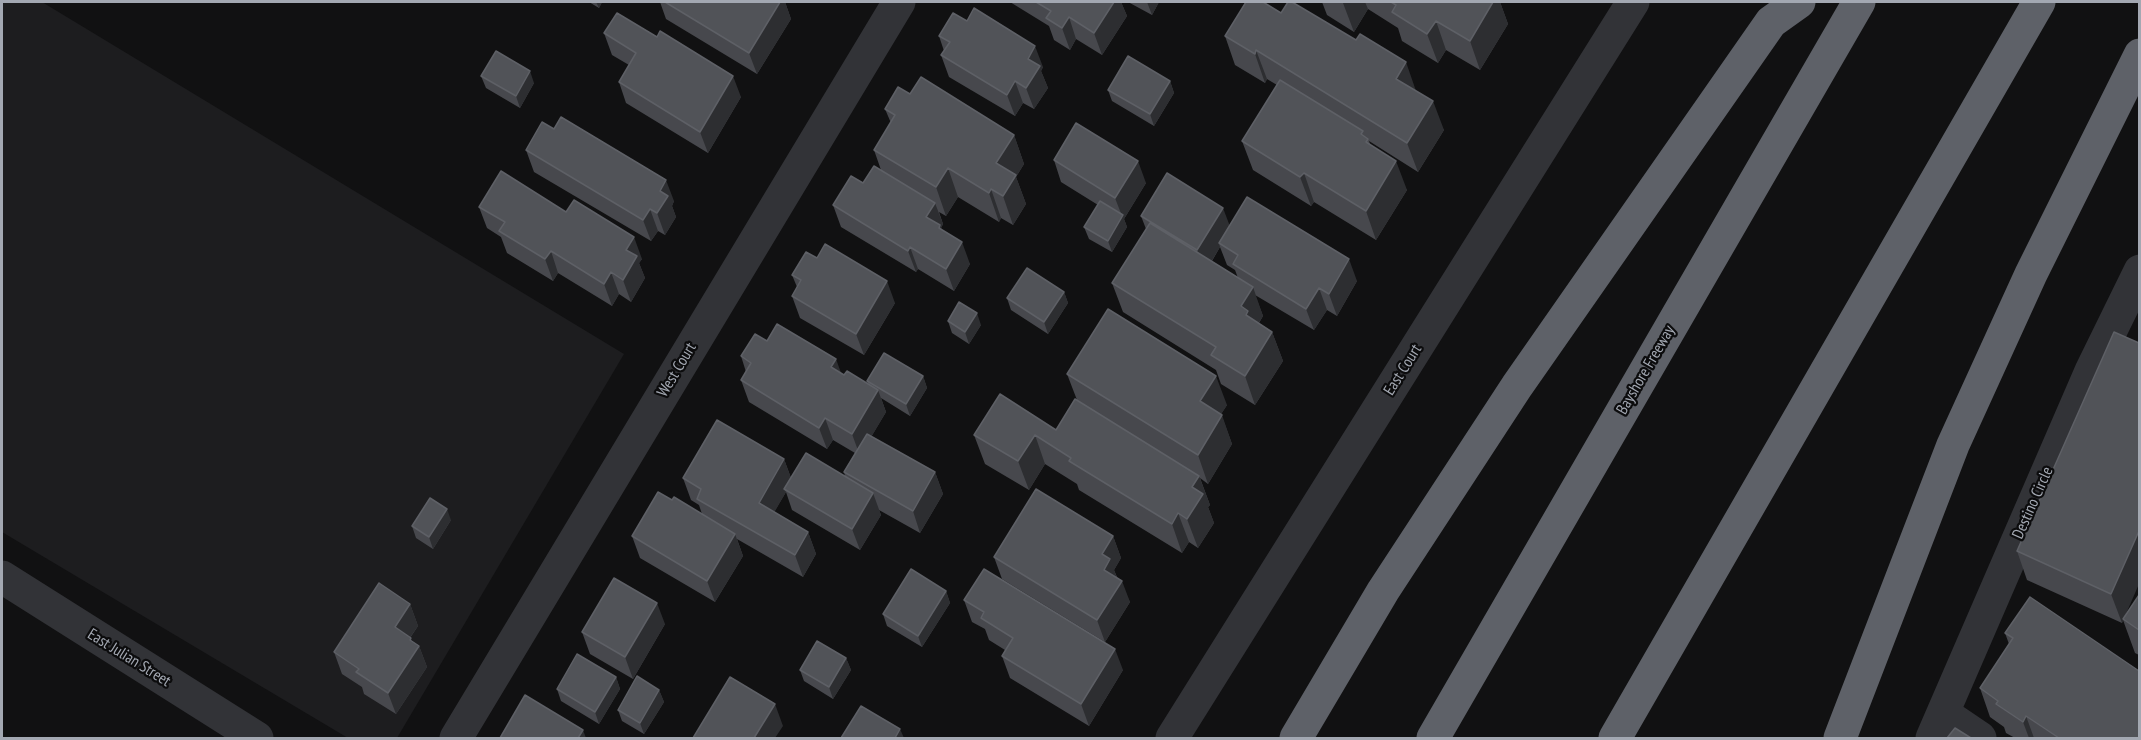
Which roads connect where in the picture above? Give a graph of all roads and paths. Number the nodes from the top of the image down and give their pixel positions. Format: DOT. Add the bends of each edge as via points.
graph roads {
  1 [pos="899,2"];
  2 [pos="1633,2"];
  3 [pos="1798,2"];
  4 [pos="1858,2"];
  5 [pos="2039,2"];
  6 [pos="2139,55"];
  7 [pos="2139,271"];
  8 [pos="2,577"];
  9 [pos="1938,726"];
  10 [pos="257,738"];
  11 [pos="456,738"];
  12 [pos="1172,738"];
  13 [pos="1296,738"];
  14 [pos="1433,738"];
  15 [pos="1615,738"];
  16 [pos="1840,738"];
  17 [pos="1980,738"];
  1 -- 11 [label="street, West Court"];
  2 -- 12 [label="street, East Court"];
  3 -- 13 [label="highway" via="1771,22 1517,386 1383,591"];
  4 -- 14 [label="highway, Bayshore Freeway"];
  5 -- 15 [label="highway"];
  6 -- 16 [label="highway" via="2031,274 1953,445"];
  7 -- 9 [label="street, Destino Circle" via="2091,371"];
  8 -- 10 [label="street, East Julian Street"];
  9 -- 17 [label="street"];
}
